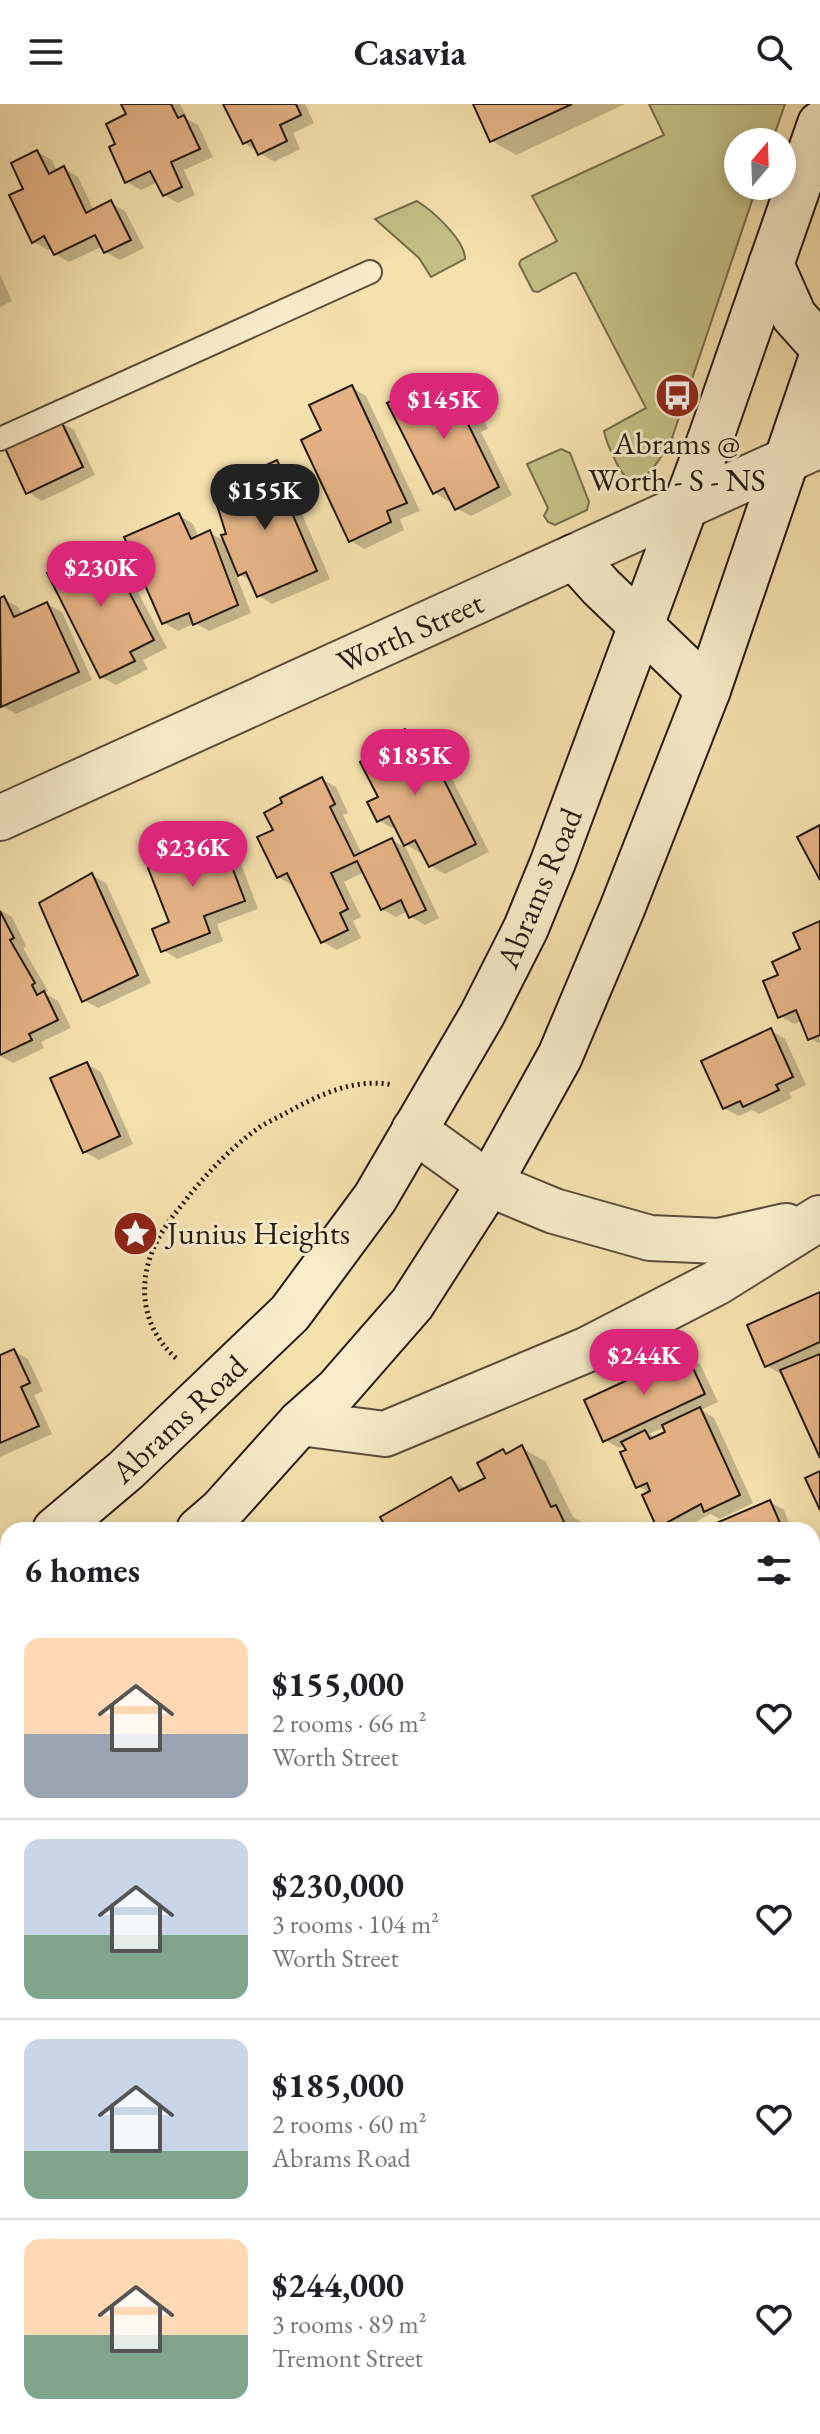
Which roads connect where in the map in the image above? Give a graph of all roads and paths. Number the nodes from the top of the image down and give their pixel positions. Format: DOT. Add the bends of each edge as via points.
graph roads {
  1 [pos="820,124"];
  2 [pos="771,264"];
  3 [pos="370,272"];
  4 [pos="820,345"];
  5 [pos="820,362"];
  6 [pos="0,439"];
  7 [pos="803,453"];
  8 [pos="685,507"];
  9 [pos="574,557"];
  10 [pos="642,626"];
  11 [pos="708,690"];
  12 [pos="0,818"];
  13 [pos="394,1085"];
  14 [pos="414,1130"];
  15 [pos="489,1184"];
  16 [pos="818,1219"];
  17 [pos="176,1358"];
  18 [pos="300,1423"];
  19 [pos="64,1522"];
  20 [pos="208,1522"];
  1 -- 2 [label="main road, Abrams Road"];
  2 -- 4 [label="main road" via="794,316"];
  2 -- 8 [label="main road, Abrams Road"];
  3 -- 6 [label="lane"];
  5 -- 7 [label="main road"];
  7 -- 8 [label="main road, Worth Street"];
  7 -- 11 [label="main road"];
  8 -- 9 [label="main road, Worth Street"];
  8 -- 10 [label="main road, Abrams Road"];
  9 -- 10 [label="main road"];
  9 -- 12 [label="main road, Worth Street"];
  10 -- 11 [label="main road"];
  10 -- 14 [label="main road, Abrams Road" via="526,928"];
  11 -- 15 [label="main road" via="560,1056"];
  13 -- 17 [label="path" via="358,1084 318,1095 258,1127 198,1185 165,1228 146,1279 150,1326"];
  14 -- 15 [label="main road"];
  14 -- 19 [label="main road, Abrams Road" via="375,1198 290,1313"];
  15 -- 16 [label="main road" via="554,1211 650,1238 719,1241"];
  15 -- 18 [label="main road" via="412,1304 337,1390"];
  16 -- 18 [label="main road" via="716,1283 586,1350 385,1434"];
  18 -- 20 [label="main road"];
}
